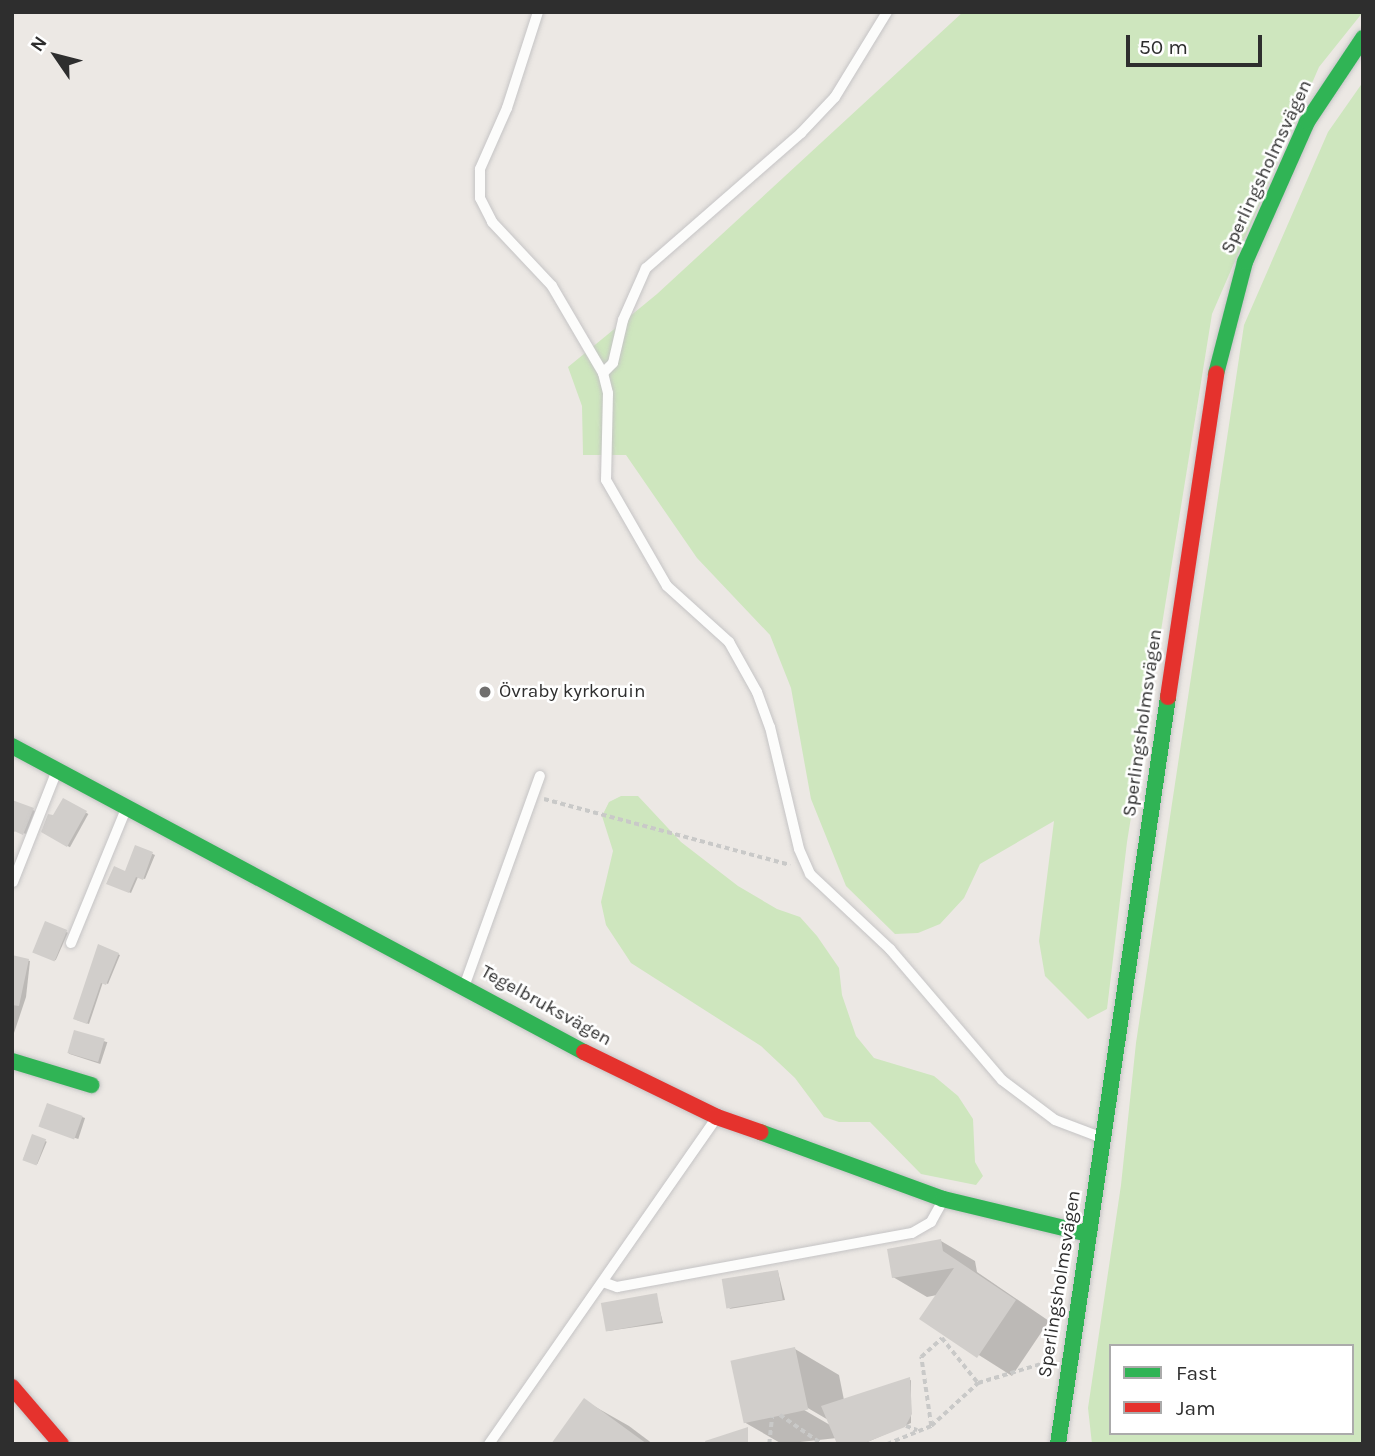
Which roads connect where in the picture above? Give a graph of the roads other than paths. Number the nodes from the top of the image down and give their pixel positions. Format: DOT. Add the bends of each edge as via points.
graph roads {
  1 [pos="538,12"];
  2 [pos="887,12"];
  3 [pos="1363,38"];
  4 [pos="603,373"];
  5 [pos="12,746"];
  6 [pos="57,770"];
  7 [pos="540,776"];
  8 [pos="127,807"];
  9 [pos="13,882"];
  10 [pos="71,943"];
  11 [pos="464,985"];
  12 [pos="12,1061"];
  13 [pos="91,1085"];
  14 [pos="717,1117"];
  15 [pos="1104,1138"];
  16 [pos="943,1199"];
  17 [pos="1088,1234"];
  18 [pos="603,1282"];
  19 [pos="12,1387"];
  20 [pos="61,1444"];
  21 [pos="489,1444"];
  22 [pos="1058,1444"];
  1 -- 4 [label="lane" via="507,108 480,169 480,198 492,222 552,286"];
  2 -- 4 [label="lane" via="835,97 801,133 646,268 623,320 613,363"];
  3 -- 15 [label="main road, Sperlingsholmsvägen" via="1307,122 1245,262 1230,308 1188,545"];
  4 -- 15 [label="lane" via="608,393 606,480 667,586 729,642 757,692 809,870 890,948 1002,1080 1055,1120"];
  5 -- 6 [label="main road, Tegelbruksvägen"];
  6 -- 8 [label="main road, Tegelbruksvägen"];
  6 -- 9 [label="lane"];
  7 -- 11 [label="lane"];
  8 -- 10 [label="lane"];
  8 -- 11 [label="main road, Tegelbruksvägen"];
  11 -- 14 [label="main road, Tegelbruksvägen" via="603,1062"];
  12 -- 13 [label="main road"];
  14 -- 16 [label="main road, Tegelbruksvägen"];
  14 -- 18 [label="lane"];
  15 -- 17 [label="main road, Sperlingsholmsvägen"];
  16 -- 17 [label="main road, Tegelbruksvägen"];
  16 -- 18 [label="lane" via="931,1222 912,1233 617,1287"];
  17 -- 22 [label="main road, Sperlingsholmsvägen"];
  18 -- 21 [label="lane"];
  19 -- 20 [label="main road"];
}
